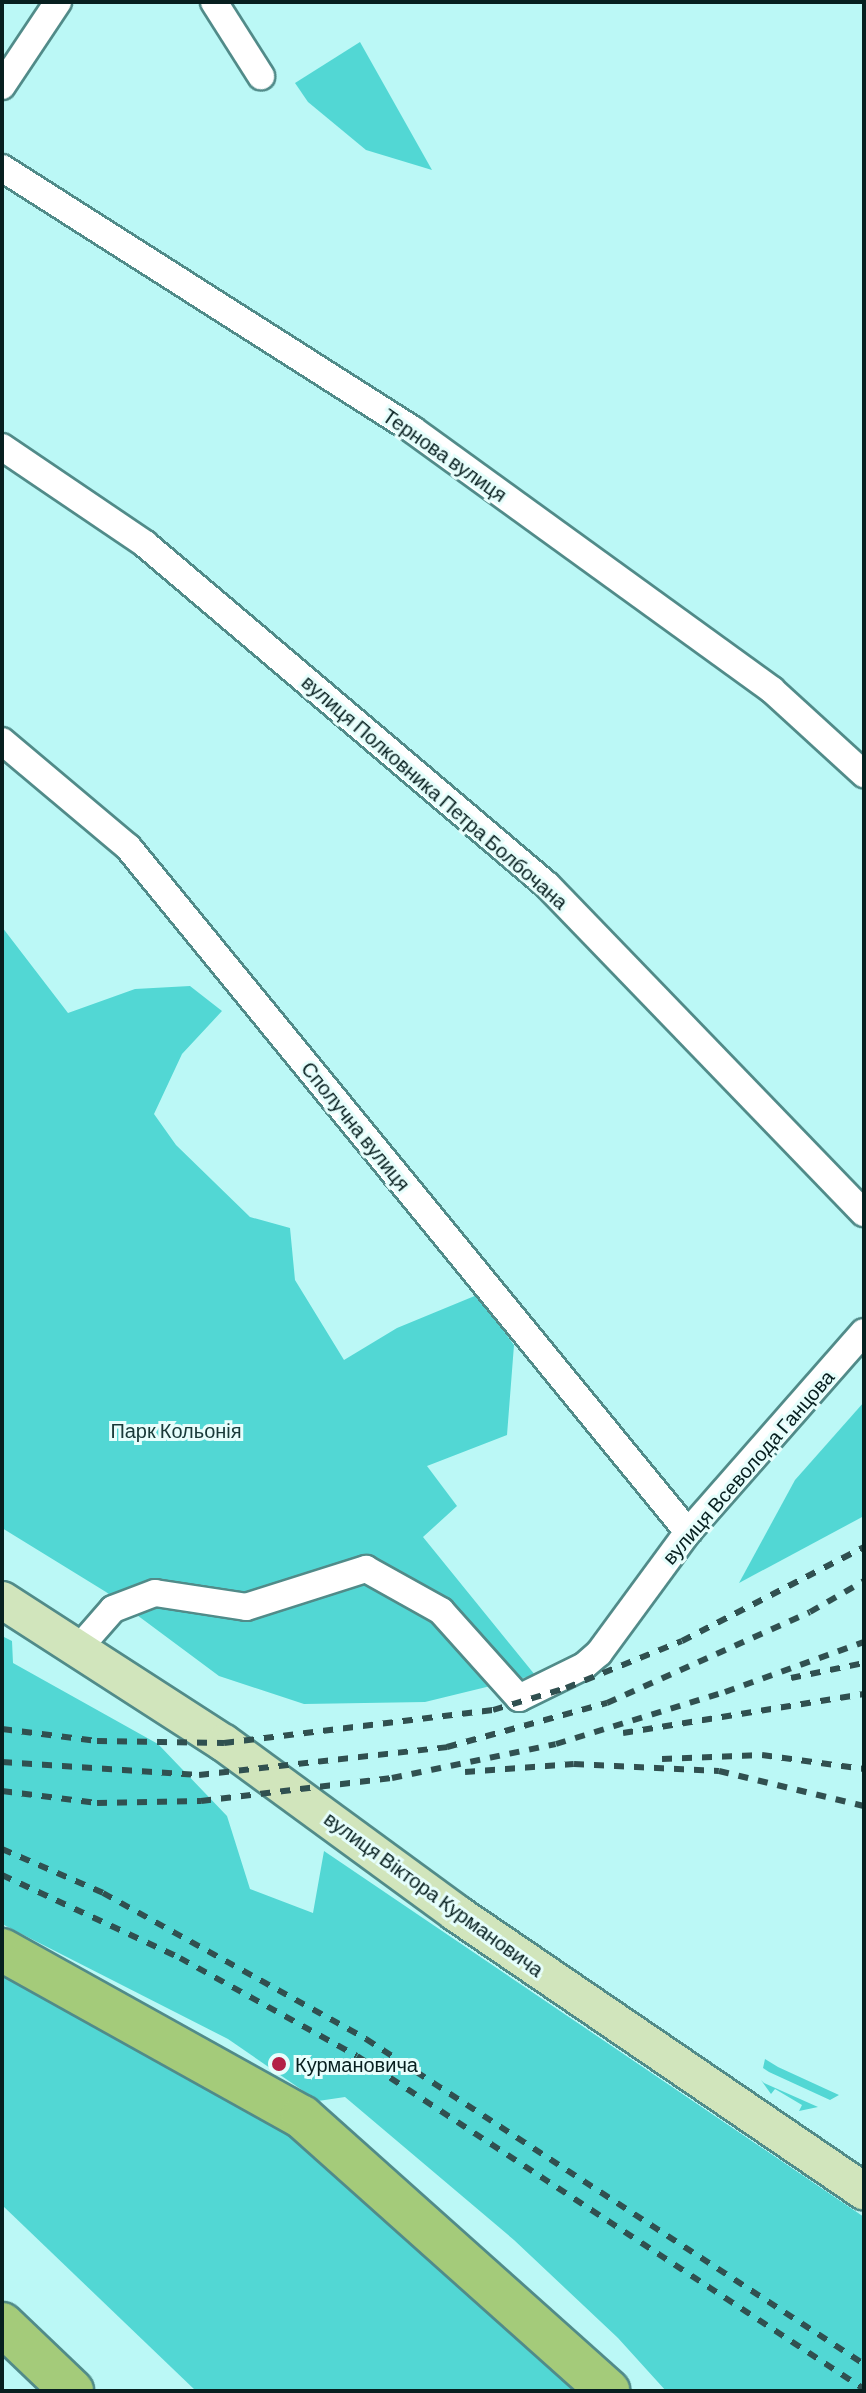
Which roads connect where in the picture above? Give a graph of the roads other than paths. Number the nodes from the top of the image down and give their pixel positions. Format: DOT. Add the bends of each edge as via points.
graph roads {
  1 [pos="58,2"];
  2 [pos="214,2"];
  3 [pos="261,76"];
  4 [pos="2,86"];
  5 [pos="2,168"];
  6 [pos="2,447"];
  7 [pos="2,741"];
  8 [pos="864,774"];
  9 [pos="864,1213"];
  10 [pos="864,1332"];
  11 [pos="688,1532"];
  12 [pos="8,1607"];
  13 [pos="78,1649"];
  14 [pos="2,1950"];
  15 [pos="864,2191"];
  16 [pos="2,2324"];
  17 [pos="605,2389"];
  18 [pos="72,2391"];
  1 -- 4 [label="street"];
  2 -- 3 [label="street"];
  5 -- 8 [label="street, Тернова вулиця" via="413,430 772,690"];
  6 -- 9 [label="street, вулиця Полковника Петра Болбочана" via="145,544 547,885"];
  7 -- 11 [label="street, Сполучна вулиця" via="128,847"];
  10 -- 11 [label="street, вулиця Всеволода Ганцова"];
  11 -- 13 [label="street, вулиця Всеволода Ганцова" via="599,1653 519,1698 441,1611 366,1569 246,1607 155,1593 113,1609"];
  12 -- 13 [label="street, вулиця Віктора Курмановича"];
  13 -- 15 [label="street, вулиця Віктора Курмановича" via="237,1752 456,1913"];
  14 -- 17 [label="main road" via="302,2117"];
  16 -- 18 [label="main road"];
}
